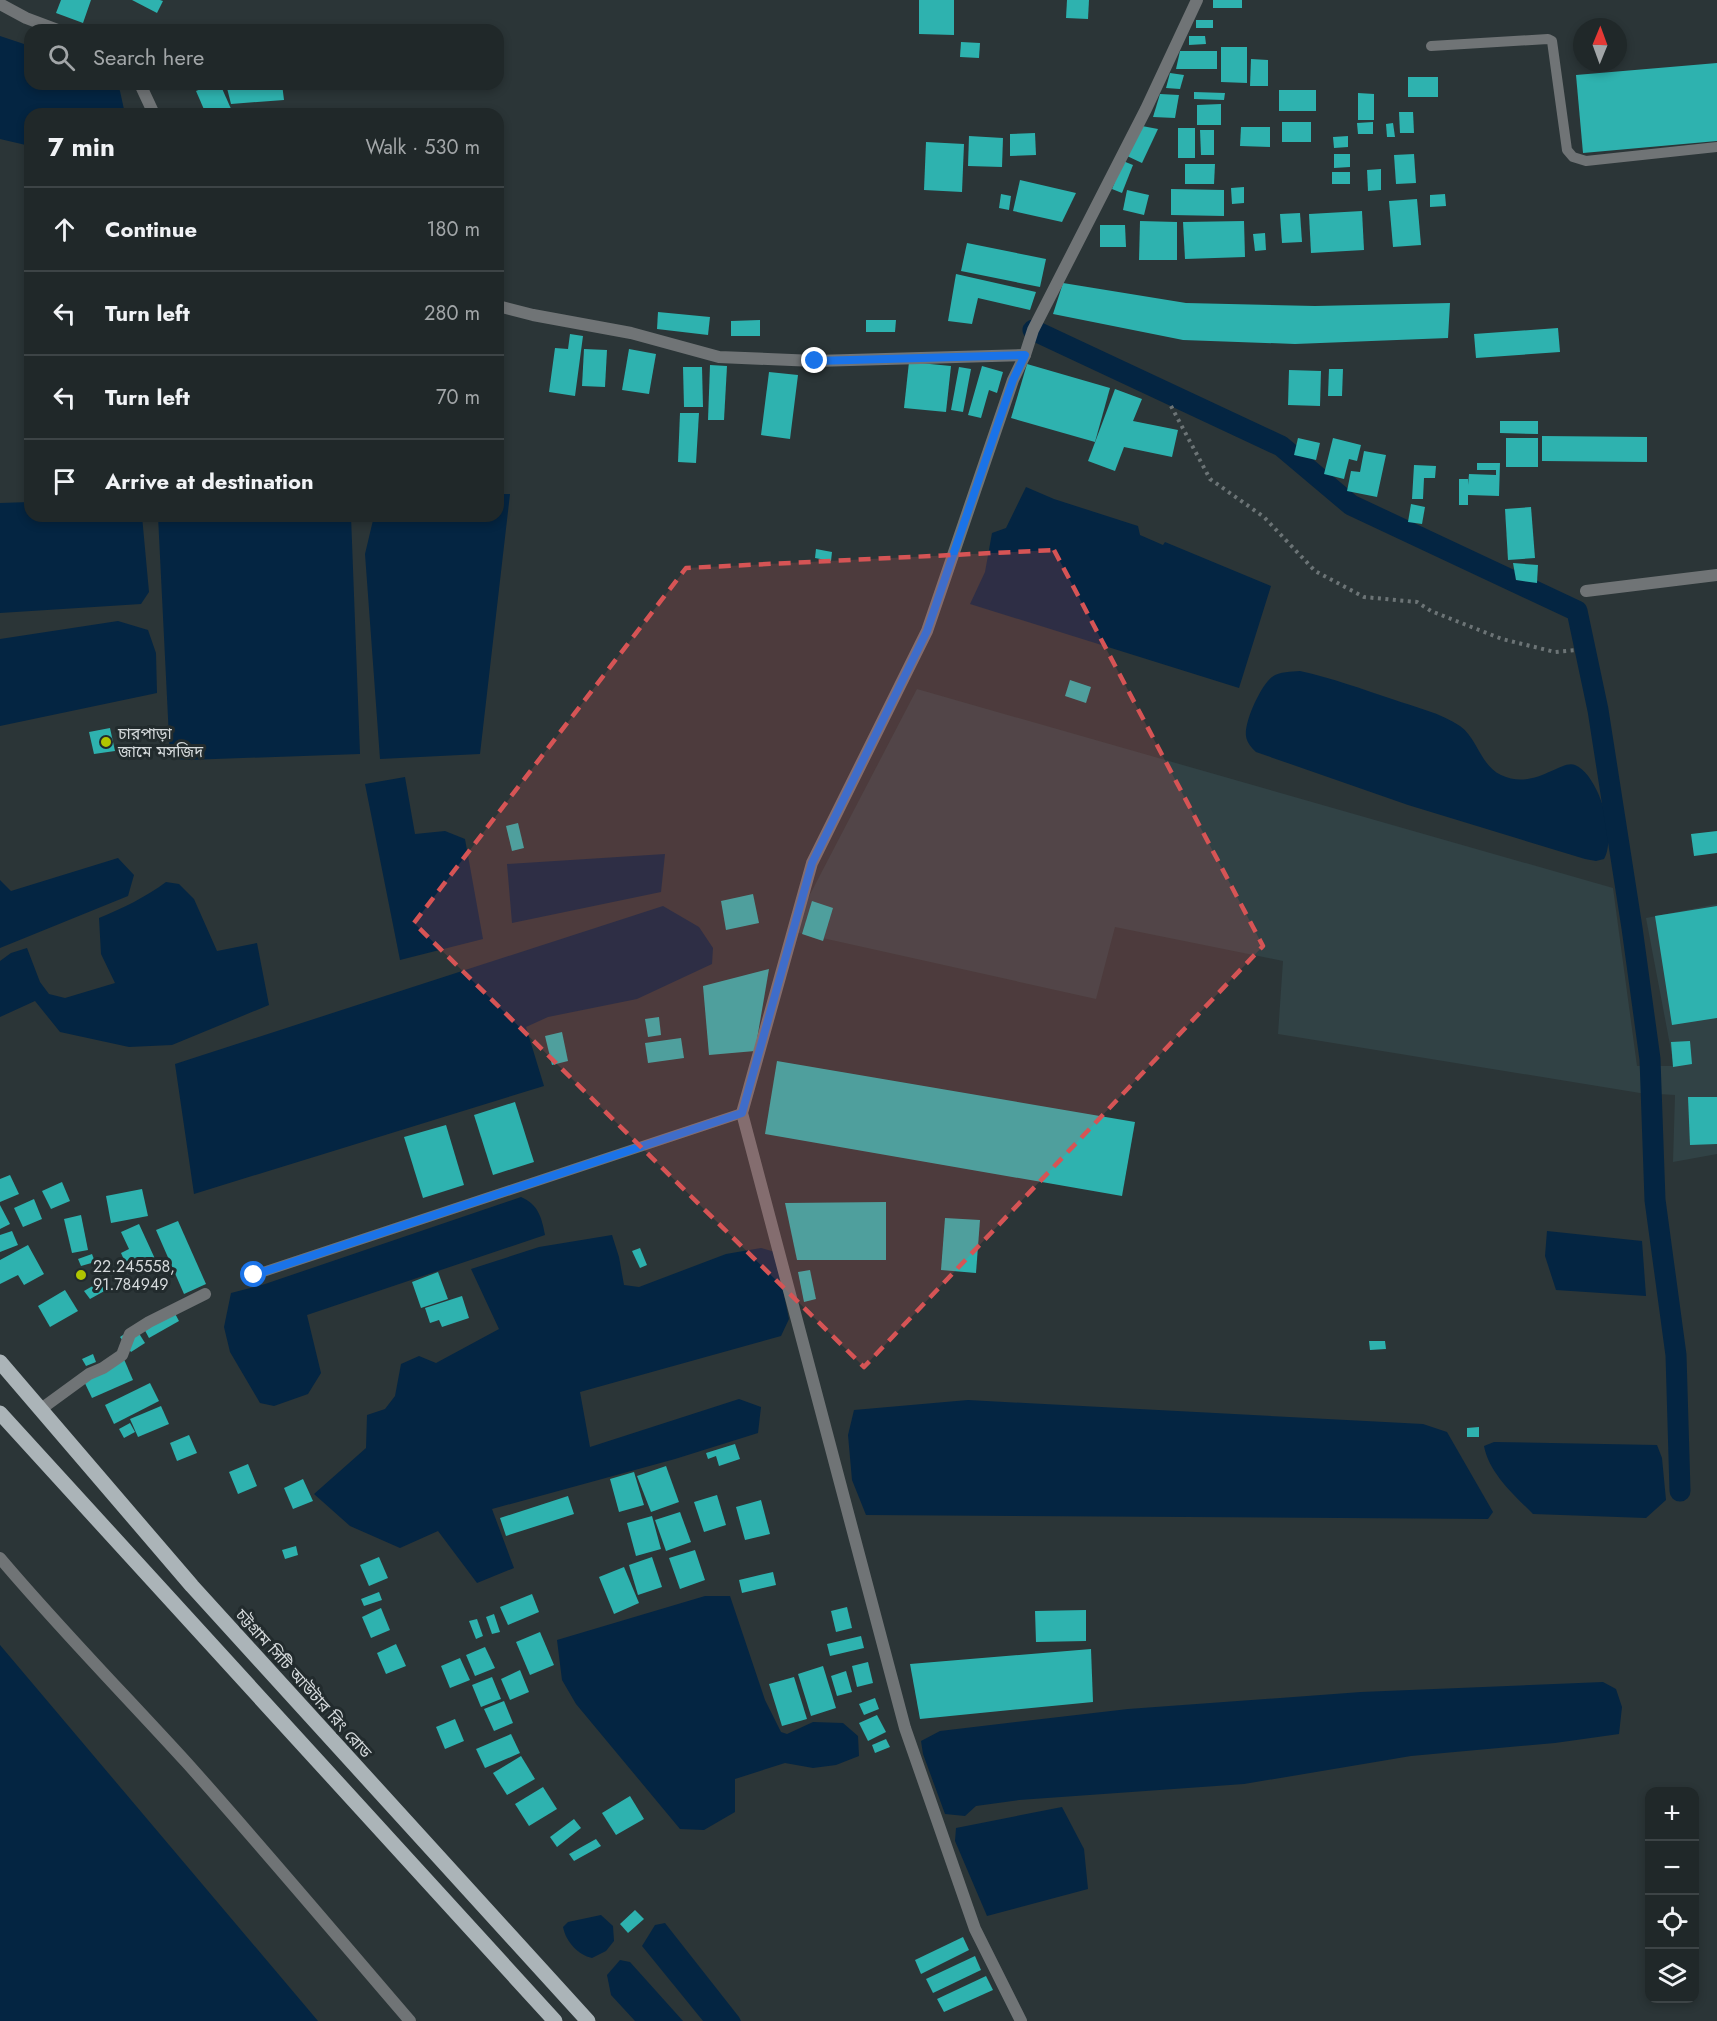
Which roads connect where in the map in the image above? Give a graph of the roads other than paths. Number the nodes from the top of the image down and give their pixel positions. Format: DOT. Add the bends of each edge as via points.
graph roads {
  1 [pos="1197,0"];
  2 [pos="0,4"];
  3 [pos="42,24"];
  4 [pos="1431,46"];
  5 [pos="143,90"];
  6 [pos="150,108"];
  7 [pos="1717,147"];
  8 [pos="504,308"];
  9 [pos="1025,355"];
  10 [pos="1717,575"];
  11 [pos="1586,591"];
  12 [pos="742,1113"];
  13 [pos="254,1275"];
  14 [pos="205,1294"];
  15 [pos="0,1362"];
  16 [pos="41,1409"];
  17 [pos="0,1413"];
  18 [pos="0,1558"];
  19 [pos="410,2021"];
  20 [pos="555,2021"];
  21 [pos="588,2021"];
  22 [pos="1021,2021"];
  1 -- 9 [label="street" via="1033,330"];
  2 -- 3 [label="street"];
  4 -- 7 [label="lane" via="1552,41 1567,150 1573,157 1586,160"];
  5 -- 6 [label="street"];
  8 -- 9 [label="street" via="631,333 719,357 815,361"];
  9 -- 12 [label="street" via="1009,391 927,631 812,863"];
  10 -- 11 [label="street"];
  12 -- 13 [label="lane"];
  12 -- 22 [label="street" via="904,1728 975,1929"];
  14 -- 16 [label="street" via="130,1335 122,1355"];
  15 -- 16 [label="main road, চট্টগ্রাম সিটি আউটার রিং রোড"];
  16 -- 21 [label="main road, চট্টগ্রাম সিটি আউটার রিং রোড" via="192,1586"];
  17 -- 20 [label="main road"];
  18 -- 19 [label="street" via="274,1861"];
}
